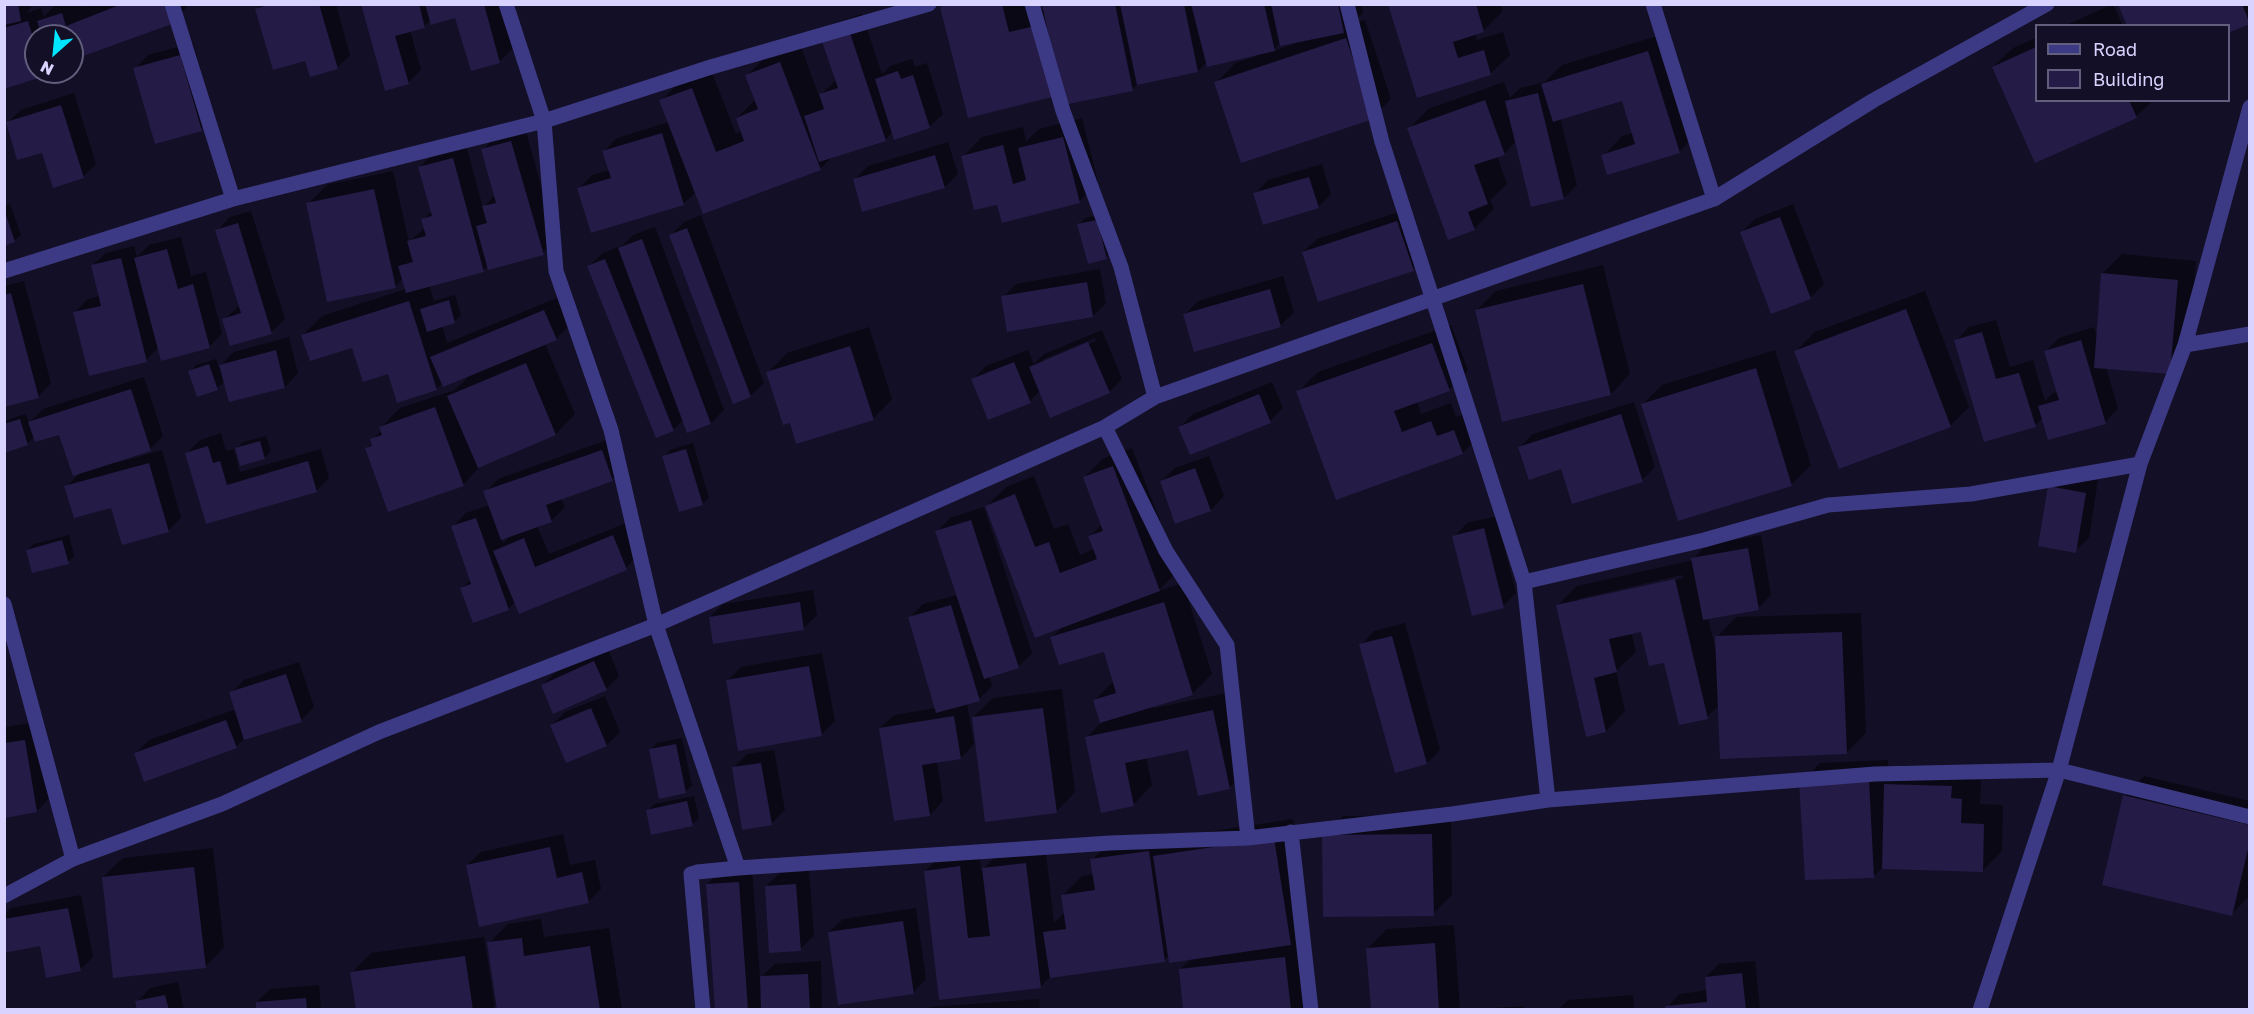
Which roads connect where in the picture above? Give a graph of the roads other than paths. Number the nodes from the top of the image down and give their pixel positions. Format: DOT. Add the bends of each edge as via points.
graph roads {
  1 [pos="172,4"];
  2 [pos="506,4"];
  3 [pos="929,4"];
  4 [pos="1032,4"];
  5 [pos="1347,4"];
  6 [pos="1653,4"];
  7 [pos="2047,4"];
  8 [pos="2250,107"];
  9 [pos="544,121"];
  10 [pos="233,199"];
  11 [pos="1714,199"];
  12 [pos="4,271"];
  13 [pos="1432,300"];
  14 [pos="2250,334"];
  15 [pos="2185,345"];
  16 [pos="1155,397"];
  17 [pos="1105,427"];
  18 [pos="2140,464"];
  19 [pos="1524,582"];
  20 [pos="4,604"];
  21 [pos="656,625"];
  22 [pos="2059,770"];
  23 [pos="1548,800"];
  24 [pos="2250,817"];
  25 [pos="1291,832"];
  26 [pos="1248,838"];
  27 [pos="73,859"];
  28 [pos="738,868"];
  29 [pos="4,896"];
  30 [pos="703,1010"];
  31 [pos="1311,1010"];
  32 [pos="1980,1010"];
  1 -- 10 [label="street"];
  2 -- 9 [label="street"];
  3 -- 9 [label="street" via="711,67"];
  4 -- 16 [label="street" via="1063,111 1121,267"];
  5 -- 13 [label="street" via="1382,142"];
  6 -- 11 [label="street"];
  7 -- 11 [label="street" via="1874,100"];
  8 -- 15 [label="street"];
  9 -- 10 [label="street"];
  9 -- 21 [label="street" via="556,271 611,430"];
  10 -- 12 [label="street"];
  11 -- 13 [label="street"];
  13 -- 16 [label="street"];
  13 -- 19 [label="street"];
  14 -- 15 [label="street"];
  15 -- 18 [label="street"];
  16 -- 17 [label="street"];
  17 -- 21 [label="street"];
  17 -- 26 [label="street" via="1166,551 1227,645"];
  18 -- 19 [label="street" via="1971,494 1828,506"];
  18 -- 22 [label="street"];
  19 -- 23 [label="street"];
  20 -- 27 [label="street"];
  21 -- 27 [label="street" via="379,732 222,804"];
  21 -- 28 [label="street"];
  22 -- 23 [label="street" via="1875,774"];
  22 -- 24 [label="street"];
  22 -- 32 [label="street"];
  23 -- 25 [label="street"];
  25 -- 26 [label="street"];
  25 -- 31 [label="street"];
  26 -- 28 [label="street" via="1110,843"];
  27 -- 29 [label="street"];
  28 -- 30 [label="street" via="691,874"];
}
